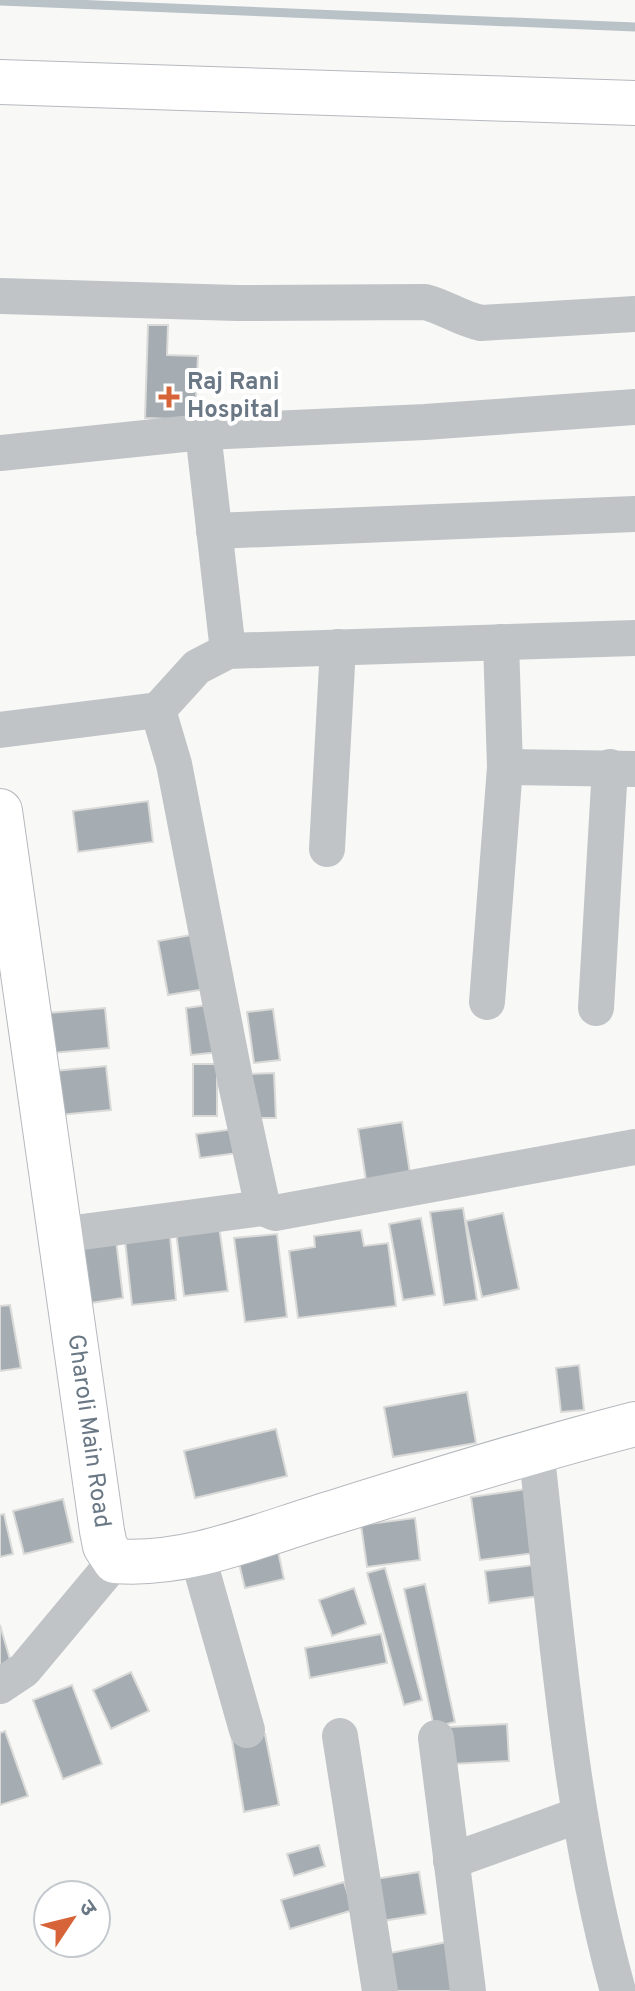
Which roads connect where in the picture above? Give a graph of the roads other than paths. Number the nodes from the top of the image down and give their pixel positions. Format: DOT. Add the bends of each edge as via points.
graph roads {
  1 [pos="0,82"];
  2 [pos="635,103"];
  3 [pos="0,296"];
  4 [pos="635,314"];
  5 [pos="635,407"];
  6 [pos="203,432"];
  7 [pos="0,453"];
  8 [pos="635,514"];
  9 [pos="214,531"];
  10 [pos="635,638"];
  11 [pos="501,642"];
  12 [pos="338,647"];
  13 [pos="228,651"];
  14 [pos="158,710"];
  15 [pos="0,730"];
  16 [pos="505,767"];
  17 [pos="622,768"];
  18 [pos="0,811"];
  19 [pos="327,849"];
  20 [pos="487,1002"];
  21 [pos="596,1008"];
  22 [pos="635,1147"];
  23 [pos="263,1208"];
  24 [pos="60,1235"];
  25 [pos="635,1424"];
  26 [pos="536,1449"];
  27 [pos="197,1554"];
  28 [pos="115,1561"];
  29 [pos="0,1686"];
  30 [pos="247,1730"];
  31 [pos="340,1736"];
  32 [pos="436,1738"];
  33 [pos="579,1815"];
  34 [pos="451,1861"];
  35 [pos="621,1942"];
  36 [pos="380,1991"];
  37 [pos="468,1991"];
  38 [pos="618,1991"];
  1 -- 2 [label="street"];
  3 -- 4 [label="street" via="425,302 481,323"];
  5 -- 6 [label="street"];
  6 -- 7 [label="street"];
  6 -- 9 [label="street"];
  8 -- 9 [label="street"];
  9 -- 13 [label="street"];
  10 -- 11 [label="street"];
  11 -- 12 [label="street"];
  11 -- 16 [label="street"];
  12 -- 13 [label="street"];
  12 -- 19 [label="street"];
  13 -- 14 [label="street" via="197,667"];
  14 -- 15 [label="street"];
  14 -- 23 [label="street" via="174,764"];
  16 -- 17 [label="street"];
  16 -- 20 [label="street"];
  17 -- 21 [label="street"];
  18 -- 24 [label="street, Gharoli Main Road"];
  22 -- 23 [label="street" via="275,1213"];
  23 -- 24 [label="street"];
  24 -- 28 [label="street, Gharoli Main Road" via="102,1531"];
  25 -- 26 [label="street, Gharoli Main Road"];
  26 -- 27 [label="street, Gharoli Main Road"];
  26 -- 33 [label="street"];
  27 -- 28 [label="street, Gharoli Main Road"];
  27 -- 30 [label="street"];
  28 -- 29 [label="street" via="24,1670"];
  31 -- 36 [label="street"];
  32 -- 34 [label="street"];
  33 -- 34 [label="street"];
  33 -- 35 [label="street"];
  34 -- 37 [label="street"];
  35 -- 38 [label="street"];
}
